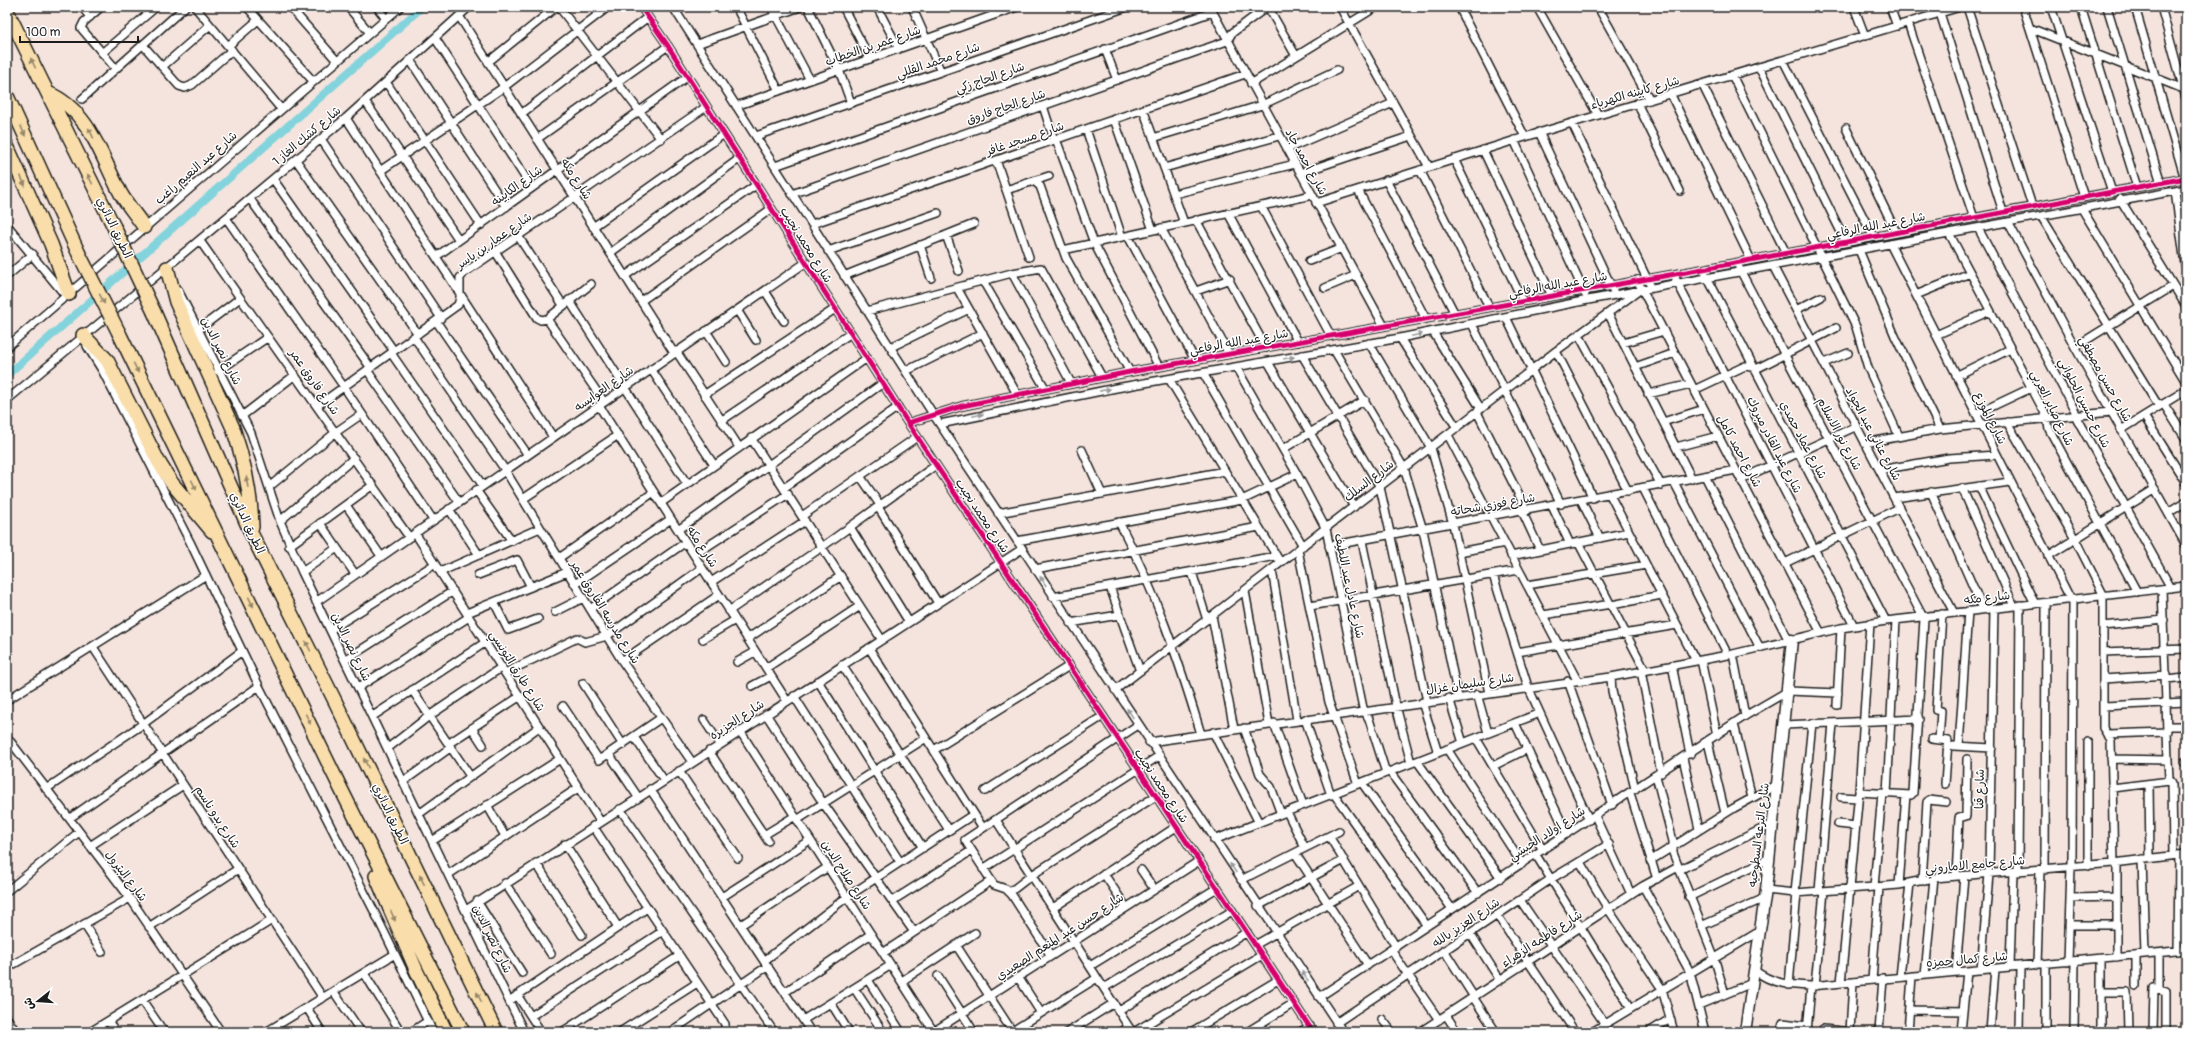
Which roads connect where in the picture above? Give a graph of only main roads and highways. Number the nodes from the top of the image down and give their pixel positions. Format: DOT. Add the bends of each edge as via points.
graph roads {
  1 [pos="7,10"];
  2 [pos="48,93"];
  3 [pos="7,96"];
  4 [pos="7,146"];
  5 [pos="144,227"];
  6 [pos="167,268"];
  7 [pos="68,295"];
  8 [pos="82,336"];
  9 [pos="252,535"];
  10 [pos="221,540"];
  11 [pos="341,789"];
  12 [pos="446,1032"];
  13 [pos="463,1032"];
  14 [pos="496,1032"];
  2 -- 1 [label="highway, الطريق الدائري, one-way"];
  5 -- 2 [label="highway, one-way" via="121,194 85,122 65,101"];
  9 -- 2 [label="highway, الطريق الدائري, one-way, bridge" via="154,312"];
  3 -- 10 [label="highway, one-way, bridge" via="78,252"];
  4 -- 7 [label="highway, one-way" via="51,244"];
  9 -- 6 [label="highway, one-way" via="248,487 239,445 176,302"];
  8 -- 10 [label="highway" via="107,360 171,482"];
  14 -- 9 [label="highway, الطريق الدائري, one-way"];
  10 -- 11 [label="highway, one-way"];
  11 -- 12 [label="highway, one-way" via="406,946"];
  11 -- 13 [label="highway"];
}
